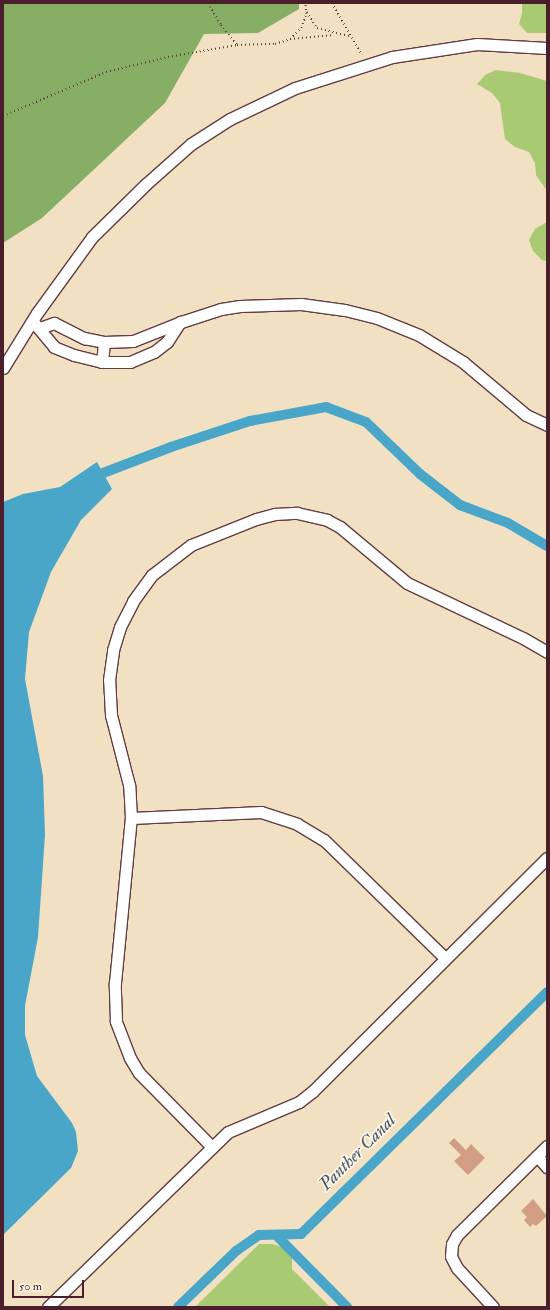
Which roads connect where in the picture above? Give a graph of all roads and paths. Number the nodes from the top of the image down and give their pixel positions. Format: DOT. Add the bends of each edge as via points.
graph roads {
  1 [pos="208,3"];
  2 [pos="305,3"];
  3 [pos="332,3"];
  4 [pos="306,9"];
  5 [pos="336,35"];
  6 [pos="352,37"];
  7 [pos="290,40"];
  8 [pos="237,45"];
  9 [pos="547,48"];
  10 [pos="367,64"];
  11 [pos="3,116"];
  12 [pos="181,322"];
  13 [pos="36,325"];
  14 [pos="104,342"];
  15 [pos="102,362"];
  16 [pos="3,368"];
  17 [pos="547,426"];
  18 [pos="547,652"];
  19 [pos="131,818"];
  20 [pos="547,858"];
  21 [pos="445,958"];
  22 [pos="211,1146"];
  23 [pos="547,1146"];
  24 [pos="537,1156"];
  25 [pos="547,1167"];
  26 [pos="48,1307"];
  27 [pos="493,1307"];
  1 -- 8 [label="path"];
  2 -- 4 [label="path"];
  3 -- 6 [label="path"];
  4 -- 5 [label="path" via="317,28"];
  4 -- 7 [label="path" via="301,28"];
  5 -- 6 [label="path"];
  5 -- 7 [label="path"];
  6 -- 10 [label="path"];
  7 -- 8 [label="path" via="275,44"];
  8 -- 11 [label="path" via="168,57 106,72"];
  9 -- 10 [label="street" via="477,44 392,57"];
  10 -- 13 [label="street" via="295,88 230,119 191,144 92,237"];
  12 -- 14 [label="street" via="133,340"];
  12 -- 15 [label="street" via="167,342 154,352 130,362"];
  12 -- 17 [label="street" via="221,309 274,304 318,306 377,318 419,335 457,358 486,379 526,415"];
  13 -- 14 [label="street" via="54,323 84,338"];
  13 -- 15 [label="street" via="54,347"];
  13 -- 16 [label="street"];
  14 -- 15 [label="street"];
  18 -- 19 [label="street" via="407,583 351,535 327,520 286,513 256,519 219,532 191,545 161,567 133,601 120,626 113,650 110,702 114,730 129,785"];
  19 -- 21 [label="street" via="262,812 297,824 324,840"];
  19 -- 22 [label="street" via="115,983 116,1021 130,1058 139,1073"];
  20 -- 21 [label="street"];
  21 -- 22 [label="street" via="304,1098 228,1132"];
  22 -- 26 [label="street"];
  23 -- 24 [label="street"];
  24 -- 25 [label="street"];
  24 -- 27 [label="street" via="457,1235 452,1244 451,1256 457,1268"];
}
